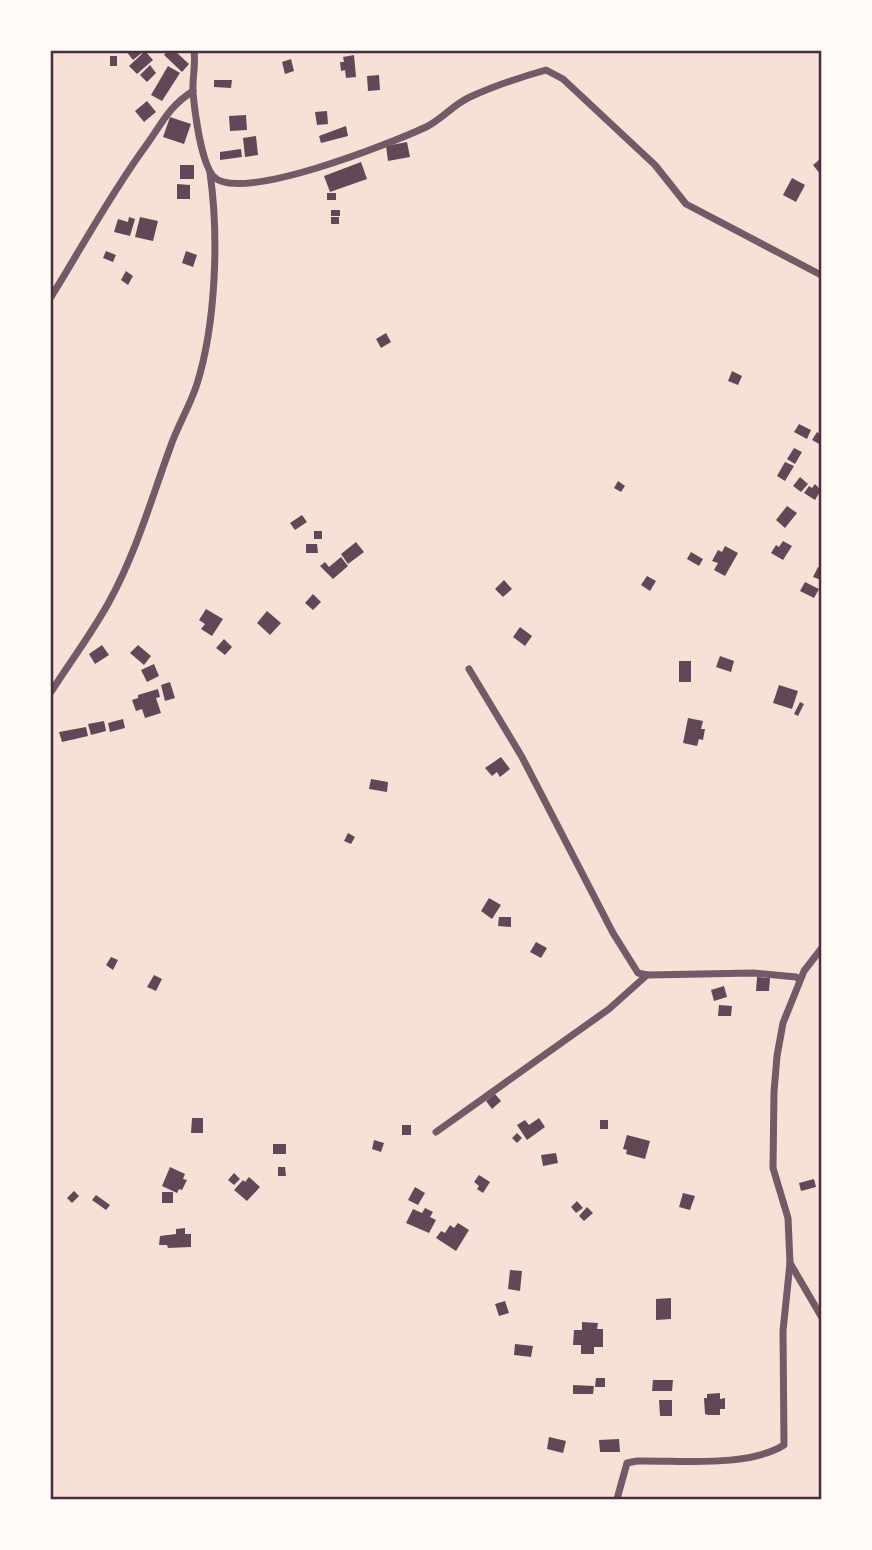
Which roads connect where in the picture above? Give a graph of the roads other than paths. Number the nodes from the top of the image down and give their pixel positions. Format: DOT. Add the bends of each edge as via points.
graph roads {
  1 [pos="194,51"];
  2 [pos="193,91"];
  3 [pos="209,169"];
  4 [pos="821,275"];
  5 [pos="51,297"];
  6 [pos="469,669"];
  7 [pos="51,692"];
  8 [pos="821,949"];
  9 [pos="647,975"];
  10 [pos="800,980"];
  11 [pos="436,1132"];
  12 [pos="790,1263"];
  13 [pos="821,1316"];
  14 [pos="617,1499"];
  1 -- 2 [label="street"];
  2 -- 3 [label="street"];
  2 -- 5 [label="street" via="162,119"];
  3 -- 4 [label="street" via="220,182 235,184 309,171 429,125 469,97 546,71 563,79 655,165 686,204"];
  3 -- 7 [label="street" via="216,223 212,300 196,388 127,566 109,603"];
  6 -- 9 [label="street" via="523,757 613,933 635,970"];
  8 -- 10 [label="street"];
  9 -- 10 [label="street" via="754,973"];
  9 -- 11 [label="street" via="609,1009"];
  10 -- 12 [label="street" via="783,1023 777,1056 772,1146 773,1168 788,1218"];
  12 -- 13 [label="street"];
  12 -- 14 [label="street" via="783,1331 784,1445 739,1459 627,1463"];
}
